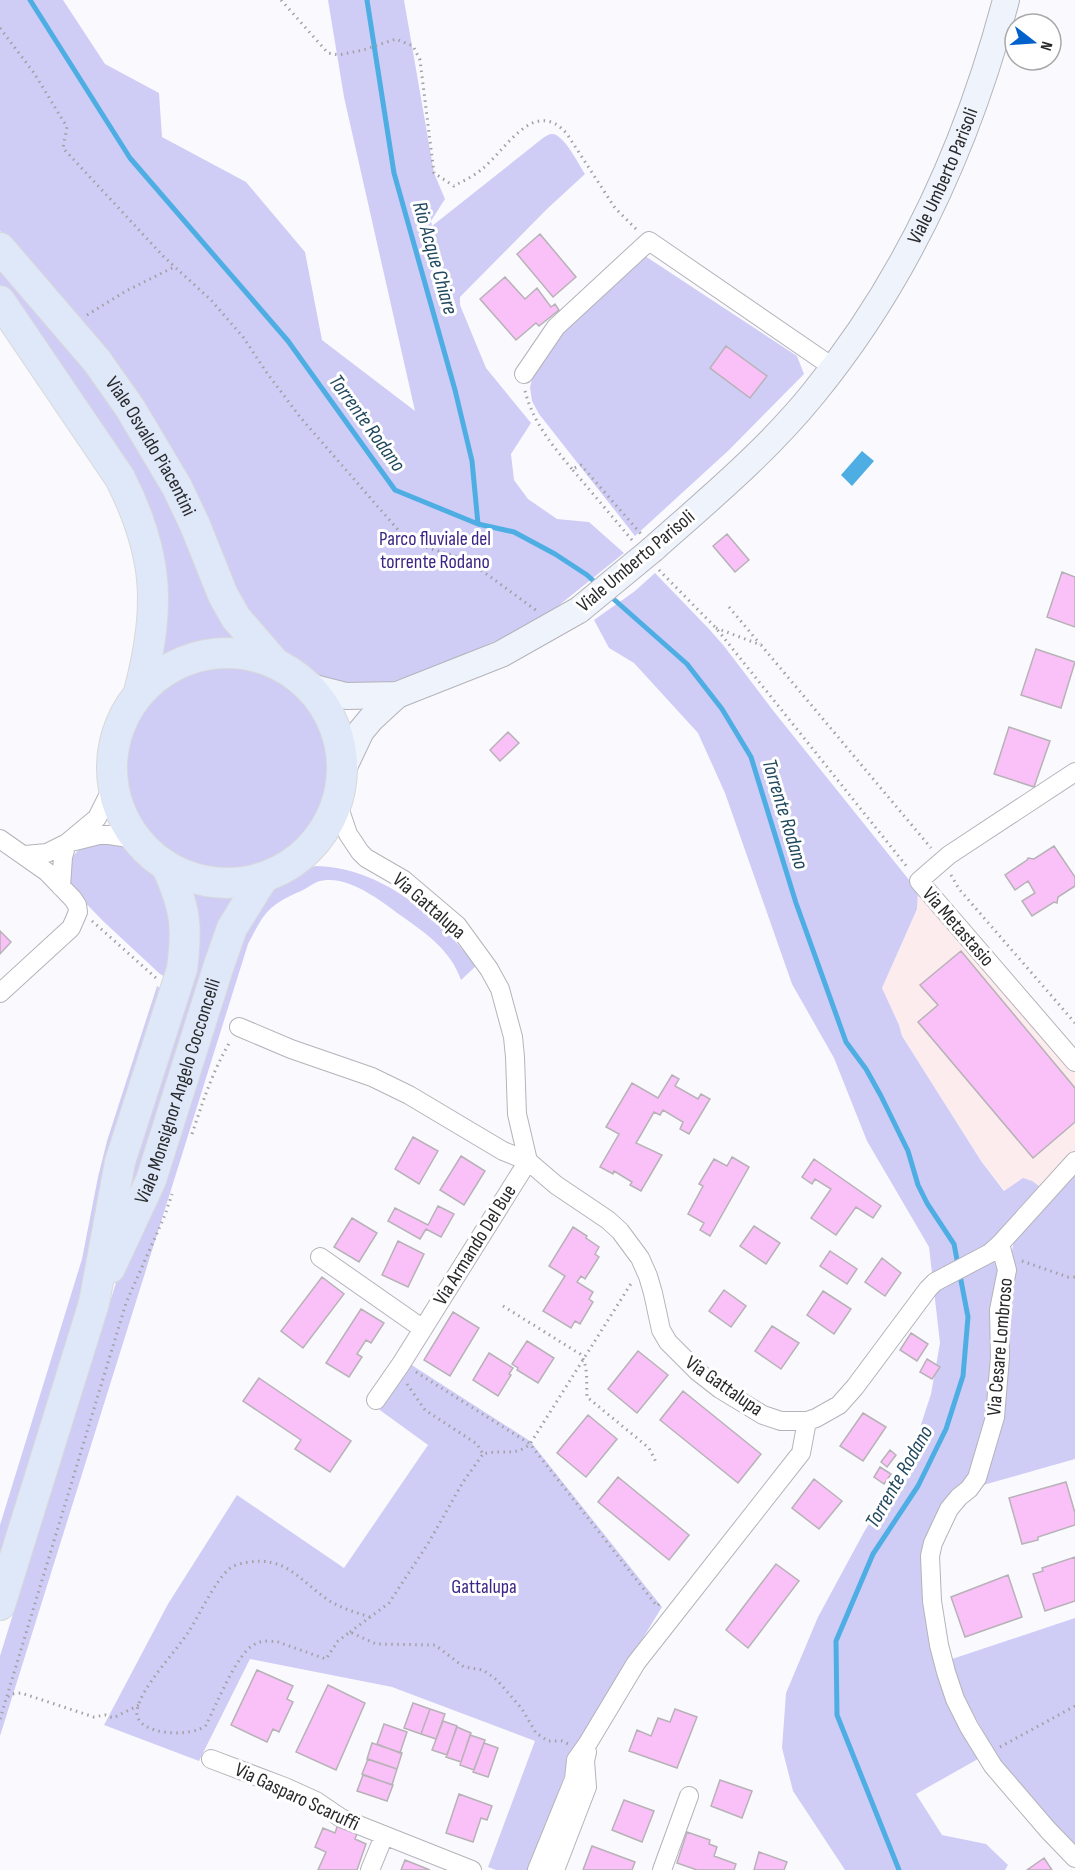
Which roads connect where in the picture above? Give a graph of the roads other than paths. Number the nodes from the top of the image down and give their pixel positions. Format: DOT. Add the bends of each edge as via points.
graph roads {
  1 [pos="1006,0"];
  2 [pos="0,248"];
  3 [pos="0,301"];
  4 [pos="834,368"];
  5 [pos="524,375"];
  6 [pos="275,663"];
  7 [pos="311,687"];
  8 [pos="139,692"];
  9 [pos="398,695"];
  10 [pos="342,771"];
  11 [pos="1075,772"];
  12 [pos="113,786"];
  13 [pos="338,802"];
  14 [pos="0,839"];
  15 [pos="136,839"];
  16 [pos="67,843"];
  17 [pos="25,855"];
  18 [pos="168,867"];
  19 [pos="263,878"];
  20 [pos="61,887"];
  21 [pos="0,993"];
  22 [pos="239,1027"];
  23 [pos="1075,1062"];
  24 [pos="528,1161"];
  25 [pos="1075,1161"];
  26 [pos="998,1252"];
  27 [pos="320,1257"];
  28 [pos="94,1303"];
  29 [pos="423,1329"];
  30 [pos="376,1400"];
  31 [pos="807,1421"];
  32 [pos="0,1605"];
  33 [pos="588,1743"];
  34 [pos="211,1759"];
  35 [pos="689,1796"];
  36 [pos="384,1836"];
  37 [pos="1075,1857"];
  38 [pos="370,1870"];
  39 [pos="472,1870"];
  40 [pos="537,1870"];
  41 [pos="555,1870"];
  42 [pos="662,1870"];
  1 -- 4 [label="main road, Viale Umberto Parisoli" via="958,150 938,196 903,264"];
  2 -- 6 [label="main road, Viale Osvaldo Piacentini" via="97,362 130,408 177,487 236,618"];
  3 -- 8 [label="main road, Viale Osvaldo Piacentini" via="120,477 134,506 149,558 154,612 149,656"];
  4 -- 5 [label="street" via="649,241 556,327"];
  4 -- 9 [label="main road, Viale Umberto Parisoli, bridge" via="758,453 579,610 501,654"];
  6 -- 7 [label="main road"];
  6 -- 8 [label="main road" via="230,653 206,655 162,673"];
  7 -- 9 [label="main road, Viale Umberto Parisoli" via="346,696"];
  7 -- 10 [label="main road" via="338,735"];
  8 -- 12 [label="main road" via="115,744"];
  9 -- 10 [label="main road, Viale Umberto Parisoli" via="362,731"];
  10 -- 13 [label="main road"];
  11 -- 23 [label="street, Via Metastasio" via="942,861 919,881"];
  12 -- 15 [label="main road"];
  12 -- 16 [label="street" via="97,818"];
  13 -- 19 [label="main road" via="321,835 301,856"];
  13 -- 24 [label="street, Via Gattalupa" via="348,834 360,852 404,880 457,926 500,989 513,1037 517,1114"];
  14 -- 17 [label="street"];
  15 -- 16 [label="street" via="99,835"];
  15 -- 18 [label="main road"];
  16 -- 17 [label="street" via="47,853"];
  16 -- 20 [label="street"];
  17 -- 20 [label="street"];
  18 -- 19 [label="main road" via="214,883"];
  18 -- 28 [label="main road, Viale Monsignor Angelo Cocconcelli" via="185,915 182,969 120,1162"];
  19 -- 28 [label="main road, Viale Monsignor Angelo Cocconcelli" via="232,928 150,1180"];
  20 -- 21 [label="street" via="77,904 71,928"];
  22 -- 24 [label="street, Via Gattalupa" via="372,1077 503,1151"];
  24 -- 29 [label="street, Via Armando Del Bue"];
  24 -- 31 [label="street, Via Gattalupa" via="608,1220 629,1242 648,1276 661,1330 678,1353 720,1389 764,1415 781,1421"];
  25 -- 26 [label="street, Via Gattalupa"];
  26 -- 31 [label="street, Via Gattalupa" via="935,1282 847,1396 832,1409"];
  26 -- 37 [label="street, Via Cesare Lombroso" via="1007,1270 999,1310 995,1417 977,1478 949,1509 933,1543 932,1600 941,1654 956,1700 985,1755"];
  27 -- 29 [label="street"];
  28 -- 32 [label="main road, Viale Monsignor Angelo Cocconcelli"];
  29 -- 30 [label="street, Via Armando Del Bue"];
  31 -- 33 [label="street" via="801,1453 794,1464 636,1663"];
  33 -- 40 [label="street" via="576,1760 574,1779"];
  33 -- 41 [label="street" via="587,1787"];
  34 -- 36 [label="street, Via Gasparo Scaruffi" via="296,1792 341,1818"];
  35 -- 42 [label="street"];
  36 -- 38 [label="street, Via Gasparo Scaruffi"];
  36 -- 39 [label="street, Via Gasparo Scaruffi"];
}
